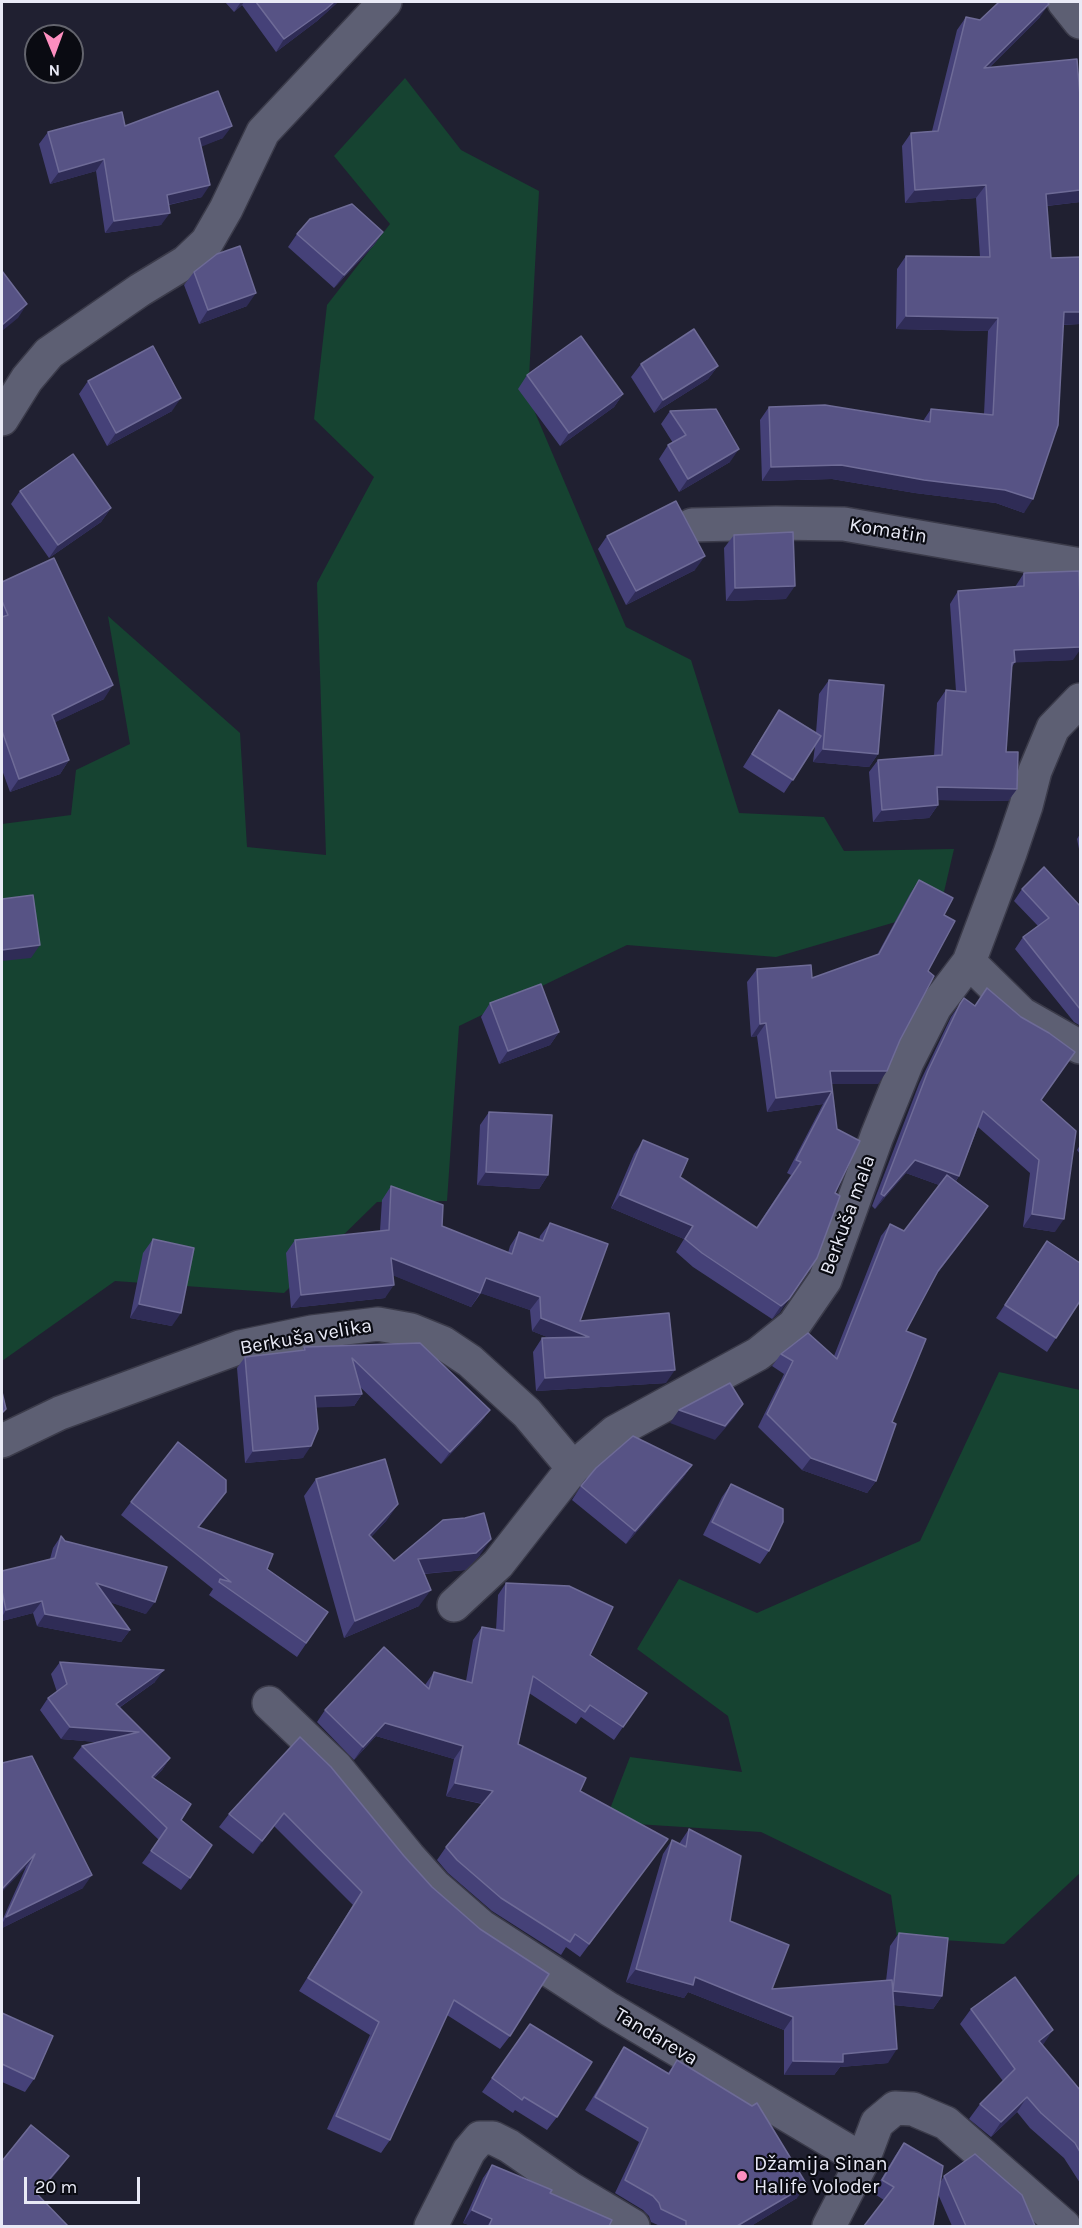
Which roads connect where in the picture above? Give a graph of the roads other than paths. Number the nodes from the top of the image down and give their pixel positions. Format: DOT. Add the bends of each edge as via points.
graph roads {
  1 [pos="385,2"];
  2 [pos="1064,2"];
  3 [pos="1080,22"];
  4 [pos="2,419"];
  5 [pos="692,525"];
  6 [pos="1080,565"];
  7 [pos="1080,700"];
  8 [pos="969,962"];
  9 [pos="1080,1047"];
  10 [pos="2,1441"];
  11 [pos="573,1468"];
  12 [pos="454,1605"];
  13 [pos="269,1703"];
  14 [pos="863,2160"];
  15 [pos="430,2226"];
  16 [pos="633,2226"];
  17 [pos="829,2226"];
  18 [pos="1064,2226"];
  1 -- 4 [label="street" via="263,132 207,242 186,262 49,353"];
  2 -- 3 [label="street"];
  5 -- 6 [label="street, Komatin" via="844,524"];
  7 -- 8 [label="street, Berkuša mala" via="1053,728"];
  8 -- 9 [label="street" via="1022,1014"];
  8 -- 11 [label="street, Berkuša mala" via="935,1007 907,1062 825,1280 794,1325 758,1354 615,1432"];
  10 -- 11 [label="street, Berkuša velika" via="60,1413 240,1347 378,1324 411,1329 470,1361 527,1413"];
  11 -- 12 [label="street, Berkuša mala" via="498,1564"];
  13 -- 14 [label="street, Tandareva" via="336,1767 435,1886 481,1926 609,2009"];
  14 -- 17 [label="street"];
  14 -- 18 [label="street" via="877,2122 895,2108 913,2109 946,2123"];
  15 -- 16 [label="street" via="469,2151 480,2138 493,2138 509,2146"];
}
